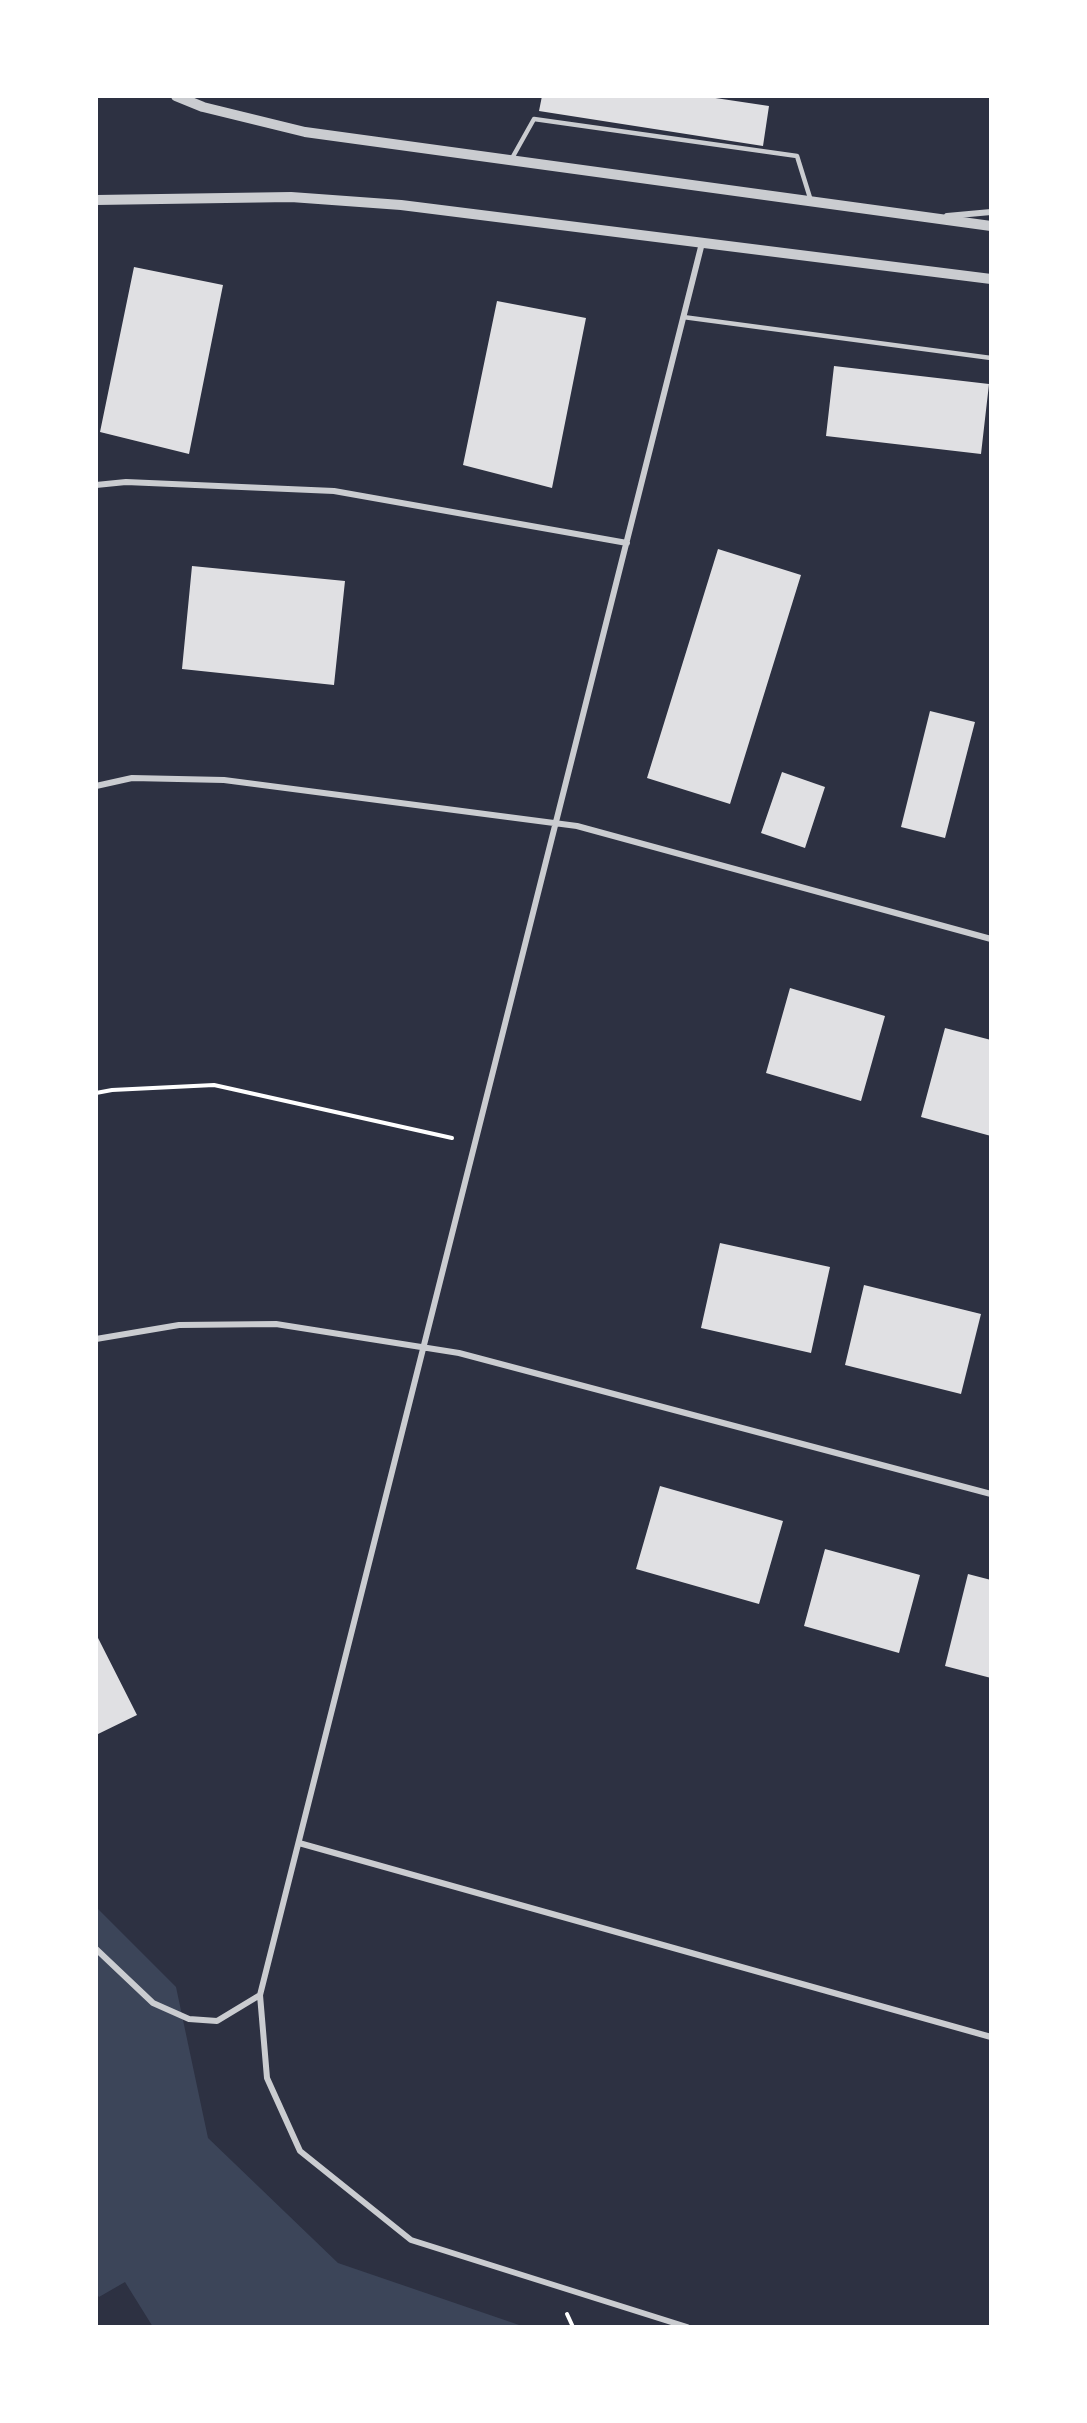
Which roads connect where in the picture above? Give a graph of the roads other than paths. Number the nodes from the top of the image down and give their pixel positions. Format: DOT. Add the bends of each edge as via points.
graph roads {
  1 [pos="176,96"];
  2 [pos="511,160"];
  3 [pos="96,200"];
  4 [pos="811,201"];
  5 [pos="991,212"];
  6 [pos="934,218"];
  7 [pos="991,226"];
  8 [pos="702,243"];
  9 [pos="991,279"];
  10 [pos="683,317"];
  11 [pos="991,358"];
  12 [pos="96,485"];
  13 [pos="627,543"];
  14 [pos="96,786"];
  15 [pos="556,823"];
  16 [pos="991,939"];
  17 [pos="96,1339"];
  18 [pos="424,1348"];
  19 [pos="991,1494"];
  20 [pos="299,1843"];
  21 [pos="96,1949"];
  22 [pos="260,1995"];
  23 [pos="991,2037"];
  24 [pos="687,2327"];
  1 -- 2 [label="street" via="203,107 305,132"];
  2 -- 4 [label="street"];
  2 -- 4 [label="lane" via="534,119 797,156"];
  3 -- 8 [label="street" via="187,196 401,205"];
  4 -- 6 [label="street"];
  5 -- 6 [label="street"];
  6 -- 7 [label="street"];
  8 -- 9 [label="street"];
  8 -- 10 [label="street"];
  10 -- 11 [label="lane"];
  10 -- 13 [label="street"];
  12 -- 13 [label="street" via="126,482 334,491"];
  13 -- 15 [label="street"];
  14 -- 15 [label="street" via="132,778 224,780"];
  15 -- 16 [label="street"];
  15 -- 18 [label="street"];
  17 -- 18 [label="street" via="179,1325 276,1324"];
  18 -- 19 [label="street" via="459,1353"];
  18 -- 20 [label="street"];
  20 -- 22 [label="street"];
  20 -- 23 [label="street"];
  21 -- 22 [label="street" via="153,2003 189,2019 217,2021"];
  22 -- 24 [label="street" via="267,2078 300,2151 411,2240"];
}
